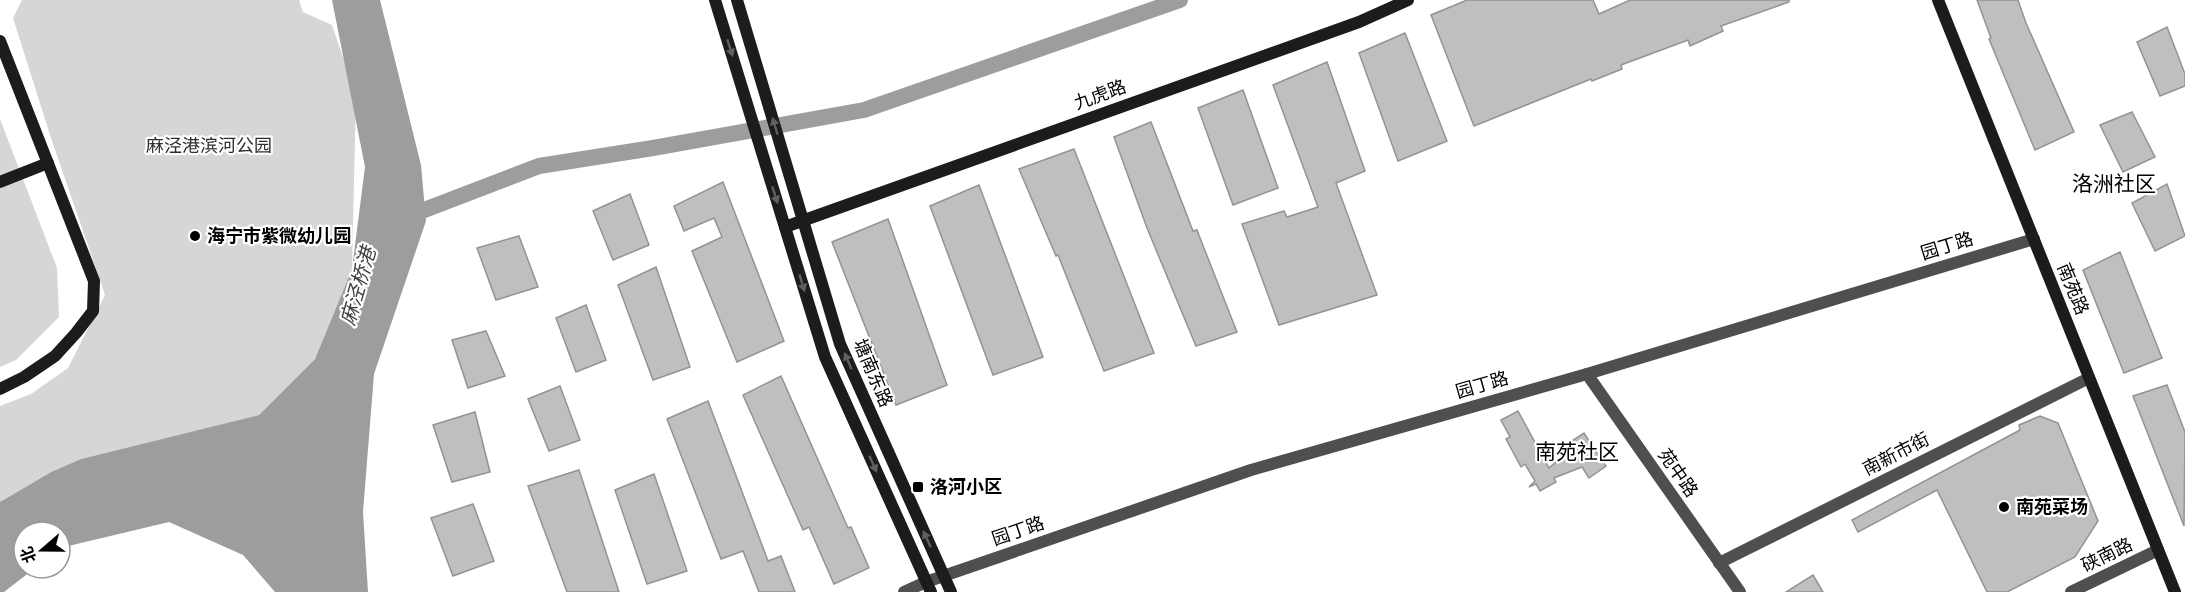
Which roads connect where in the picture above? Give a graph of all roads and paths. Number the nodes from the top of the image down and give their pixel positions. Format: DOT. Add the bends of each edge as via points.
graph roads {
  1 [pos="715,0"];
  2 [pos="737,0"];
  3 [pos="1408,0"];
  4 [pos="1938,0"];
  5 [pos="0,41"];
  6 [pos="48,164"];
  7 [pos="0,182"];
  8 [pos="803,220"];
  9 [pos="785,227"];
  10 [pos="2034,239"];
  11 [pos="1587,374"];
  12 [pos="2090,378"];
  13 [pos="0,389"];
  14 [pos="2158,549"];
  15 [pos="1719,563"];
  16 [pos="944,576"];
  17 [pos="928,587"];
  18 [pos="904,592"];
  19 [pos="951,592"];
  20 [pos="1740,592"];
  21 [pos="2071,592"];
  22 [pos="2175,592"];
  1 -- 9 [label="street, 塘南东路, one-way"];
  8 -- 2 [label="street, 塘南东路, one-way"];
  3 -- 8 [label="street, 九虎路" via="1348,26"];
  4 -- 10 [label="street, 南苑路"];
  5 -- 6 [label="street"];
  6 -- 7 [label="street"];
  6 -- 13 [label="street" via="94,281 93,311 55,356"];
  8 -- 9 [label="street, 九虎路"];
  16 -- 8 [label="street, 塘南东路, one-way" via="840,344"];
  9 -- 17 [label="street, 塘南东路, one-way" via="825,357"];
  10 -- 11 [label="street, 园丁路"];
  10 -- 12 [label="street, 南苑路"];
  11 -- 15 [label="street, 苑中路"];
  11 -- 16 [label="street, 园丁路" via="1251,470"];
  12 -- 14 [label="street, 南苑路"];
  12 -- 15 [label="street, 南新市街"];
  14 -- 21 [label="street, 硖南路"];
  14 -- 22 [label="street, 南苑路"];
  15 -- 20 [label="street, 苑中路"];
  16 -- 17 [label="street, 园丁路"];
  16 -- 19 [label="street, 塘南东路"];
  17 -- 18 [label="street, 园丁路"];
}
